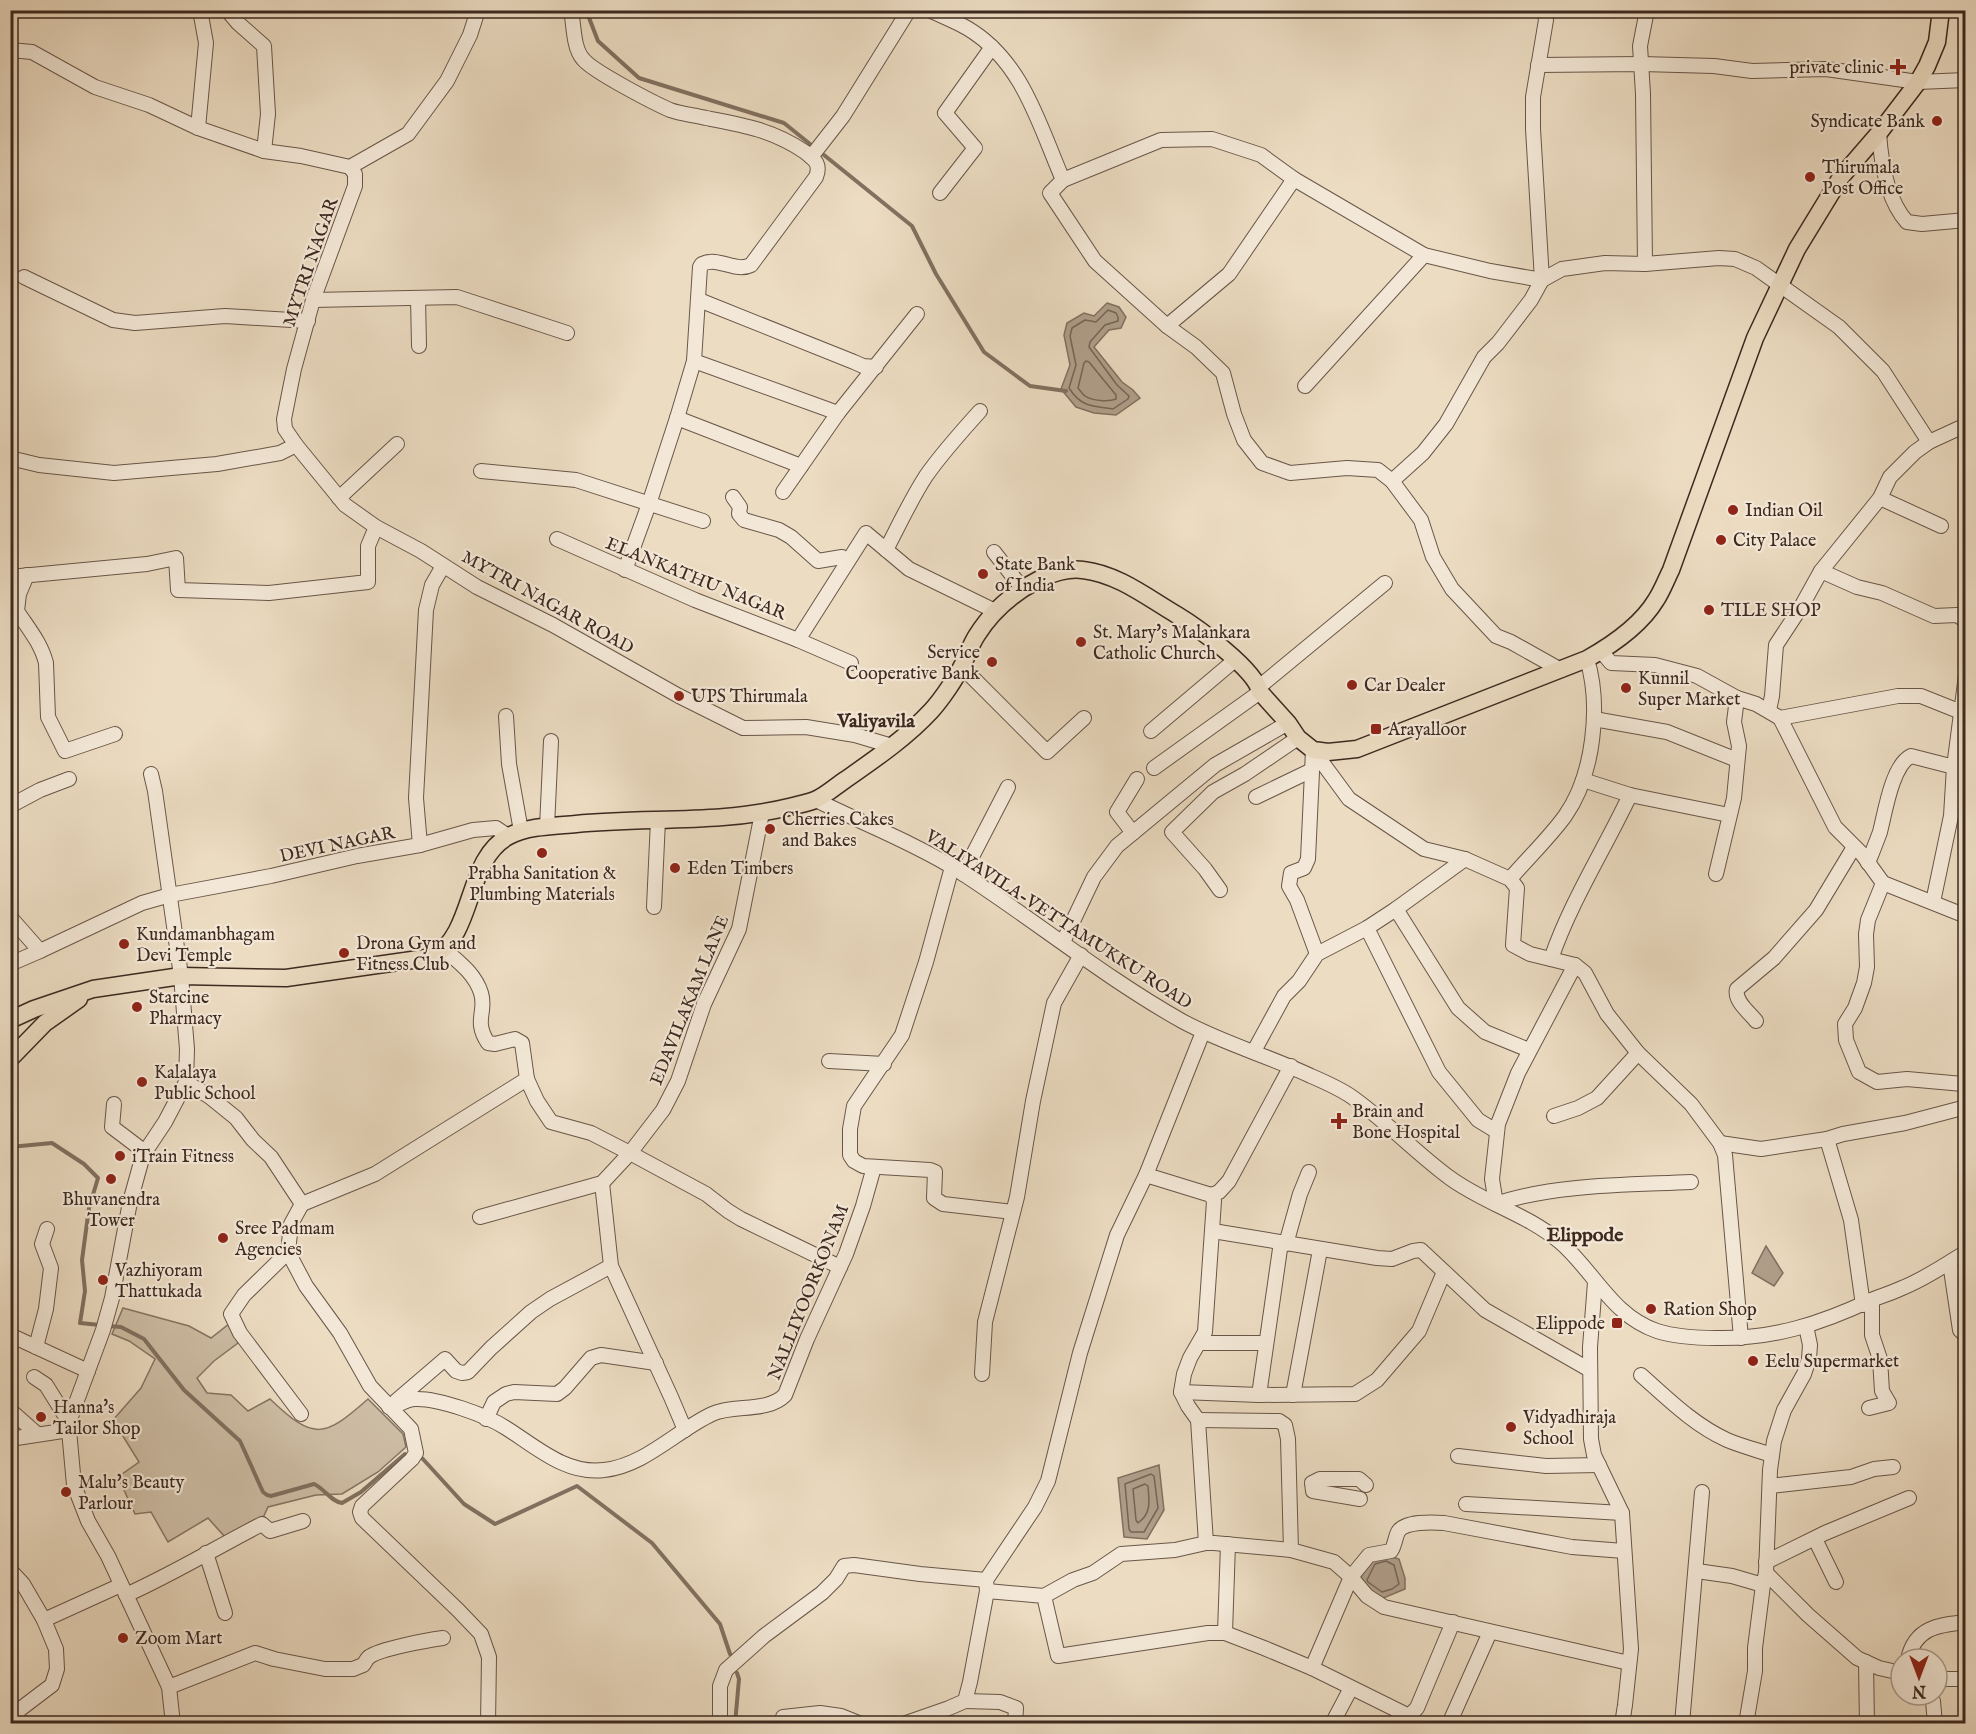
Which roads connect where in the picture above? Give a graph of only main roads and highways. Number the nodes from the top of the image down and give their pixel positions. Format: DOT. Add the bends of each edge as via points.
graph roads {
  1 [pos="1941,10"];
  2 [pos="93,989"];
  3 [pos="10,1020"];
  4 [pos="10,1059"];
  1 -- 2 [label="main road" via="1937,42 1918,82 1841,177 1779,286 1755,338 1671,570 1655,602 1633,627 1594,655 1357,749 1313,750 1298,738 1235,660 1195,626 1121,582 1080,569 1064,571 1022,588 994,611 931,711 892,746 816,800 762,813 707,819 594,822 514,834 495,847 485,862 456,934 445,950 433,957 286,978 181,976"];
  2 -- 3 [label="main road"];
  2 -- 4 [label="main road" via="45,1023"];
}
